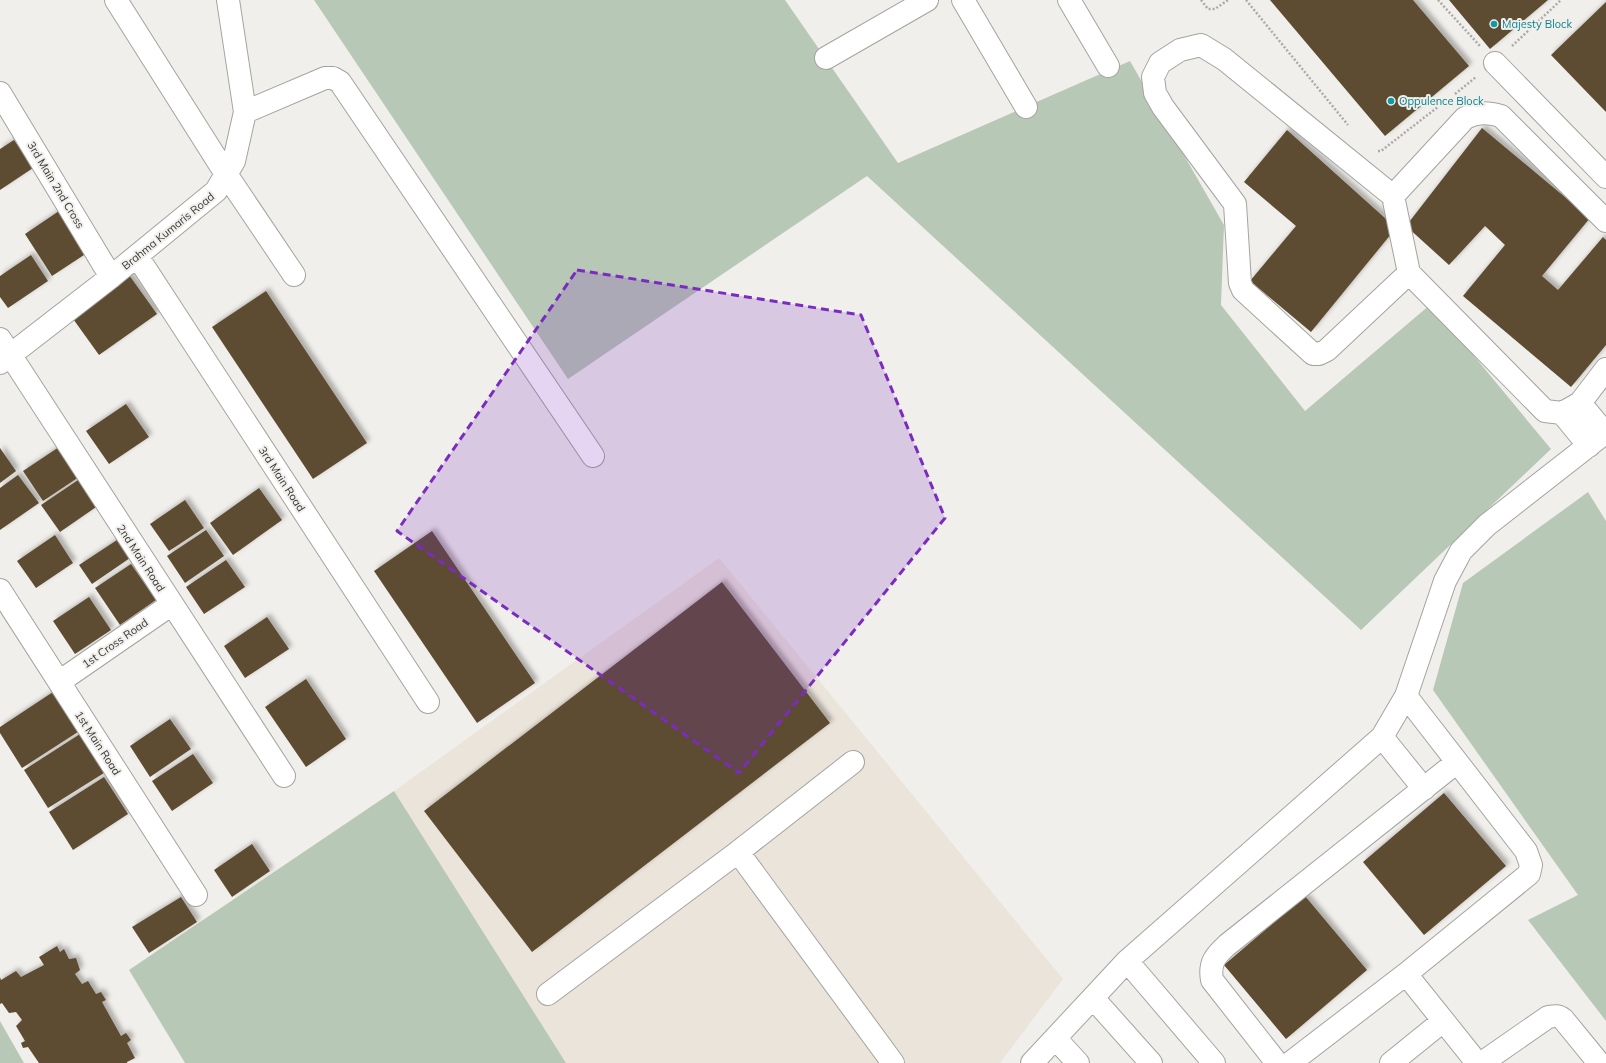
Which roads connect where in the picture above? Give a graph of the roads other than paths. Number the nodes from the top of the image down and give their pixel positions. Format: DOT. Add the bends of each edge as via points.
graph roads {
  1 [pos="116,0"];
  2 [pos="228,0"];
  3 [pos="927,0"];
  4 [pos="962,0"];
  5 [pos="1069,0"];
  6 [pos="826,58"];
  7 [pos="1494,63"];
  8 [pos="1108,66"];
  9 [pos="0,93"];
  10 [pos="1026,107"];
  11 [pos="245,112"];
  12 [pos="226,174"];
  13 [pos="1606,177"];
  14 [pos="1393,196"];
  15 [pos="1606,221"];
  16 [pos="137,256"];
  17 [pos="1409,273"];
  18 [pos="294,275"];
  19 [pos="111,277"];
  20 [pos="3,352"];
  21 [pos="1606,369"];
  22 [pos="1571,408"];
  23 [pos="1600,437"];
  24 [pos="593,456"];
  25 [pos="0,590"];
  26 [pos="172,604"];
  27 [pos="59,682"];
  28 [pos="1406,696"];
  29 [pos="428,702"];
  30 [pos="1382,737"];
  31 [pos="853,762"];
  32 [pos="1457,762"];
  33 [pos="284,776"];
  34 [pos="1424,789"];
  35 [pos="738,852"];
  36 [pos="196,895"];
  37 [pos="1128,961"];
  38 [pos="1406,974"];
  39 [pos="548,994"];
  40 [pos="1093,998"];
  41 [pos="1443,1021"];
  42 [pos="1055,1038"];
  43 [pos="893,1063"];
  44 [pos="1032,1063"];
  45 [pos="1078,1063"];
  46 [pos="1151,1063"];
  47 [pos="1214,1063"];
  48 [pos="1277,1063"];
  49 [pos="1290,1063"];
  50 [pos="1391,1063"];
  51 [pos="1599,1063"];
  1 -- 12 [label="street"];
  2 -- 11 [label="street, Brahma Kumaris Road"];
  3 -- 6 [label="street"];
  4 -- 10 [label="street"];
  5 -- 8 [label="street"];
  7 -- 13 [label="street"];
  9 -- 19 [label="street, 3rd Main 2nd Cross"];
  11 -- 12 [label="street, Brahma Kumaris Road" via="234,161"];
  11 -- 24 [label="street" via="325,78 333,78 340,82"];
  12 -- 16 [label="street, Brahma Kumaris Road" via="216,191"];
  12 -- 18 [label="street"];
  14 -- 15 [label="street" via="1465,118 1473,114 1488,113 1505,119"];
  14 -- 17 [label="street"];
  14 -- 17 [label="street" via="1224,59 1201,45 1180,50 1160,63 1153,77 1155,93 1234,204 1242,290 1313,354 1327,350"];
  16 -- 19 [label="street, Brahma Kumaris Road"];
  16 -- 29 [label="street, 3rd Main Road"];
  17 -- 22 [label="street" via="1540,407 1552,413"];
  19 -- 20 [label="street, Brahma Kumaris Road"];
  20 -- 26 [label="street, 2nd Main Road"];
  21 -- 22 [label="street"];
  22 -- 23 [label="street"];
  23 -- 28 [label="street" via="1487,525 1462,551 1446,581"];
  25 -- 27 [label="street, 1st Main Road"];
  26 -- 27 [label="street, 1st Cross Road"];
  26 -- 33 [label="street, 2nd Main Road"];
  27 -- 36 [label="street, 1st Main Road"];
  28 -- 30 [label="street"];
  28 -- 32 [label="street"];
  30 -- 34 [label="street"];
  30 -- 37 [label="street"];
  31 -- 35 [label="street"];
  32 -- 34 [label="street"];
  32 -- 38 [label="street" via="1526,851 1531,865 1529,874"];
  34 -- 48 [label="street" via="1226,945 1210,968 1212,980"];
  35 -- 39 [label="street"];
  35 -- 43 [label="street"];
  37 -- 40 [label="street"];
  37 -- 47 [label="street"];
  38 -- 41 [label="street"];
  38 -- 49 [label="street"];
  40 -- 42 [label="street"];
  40 -- 46 [label="street"];
  41 -- 50 [label="street"];
  41 -- 51 [label="street" via="1479,1062 1486,1060 1548,1018 1559,1016"];
  42 -- 44 [label="street"];
  42 -- 45 [label="street"];
}
